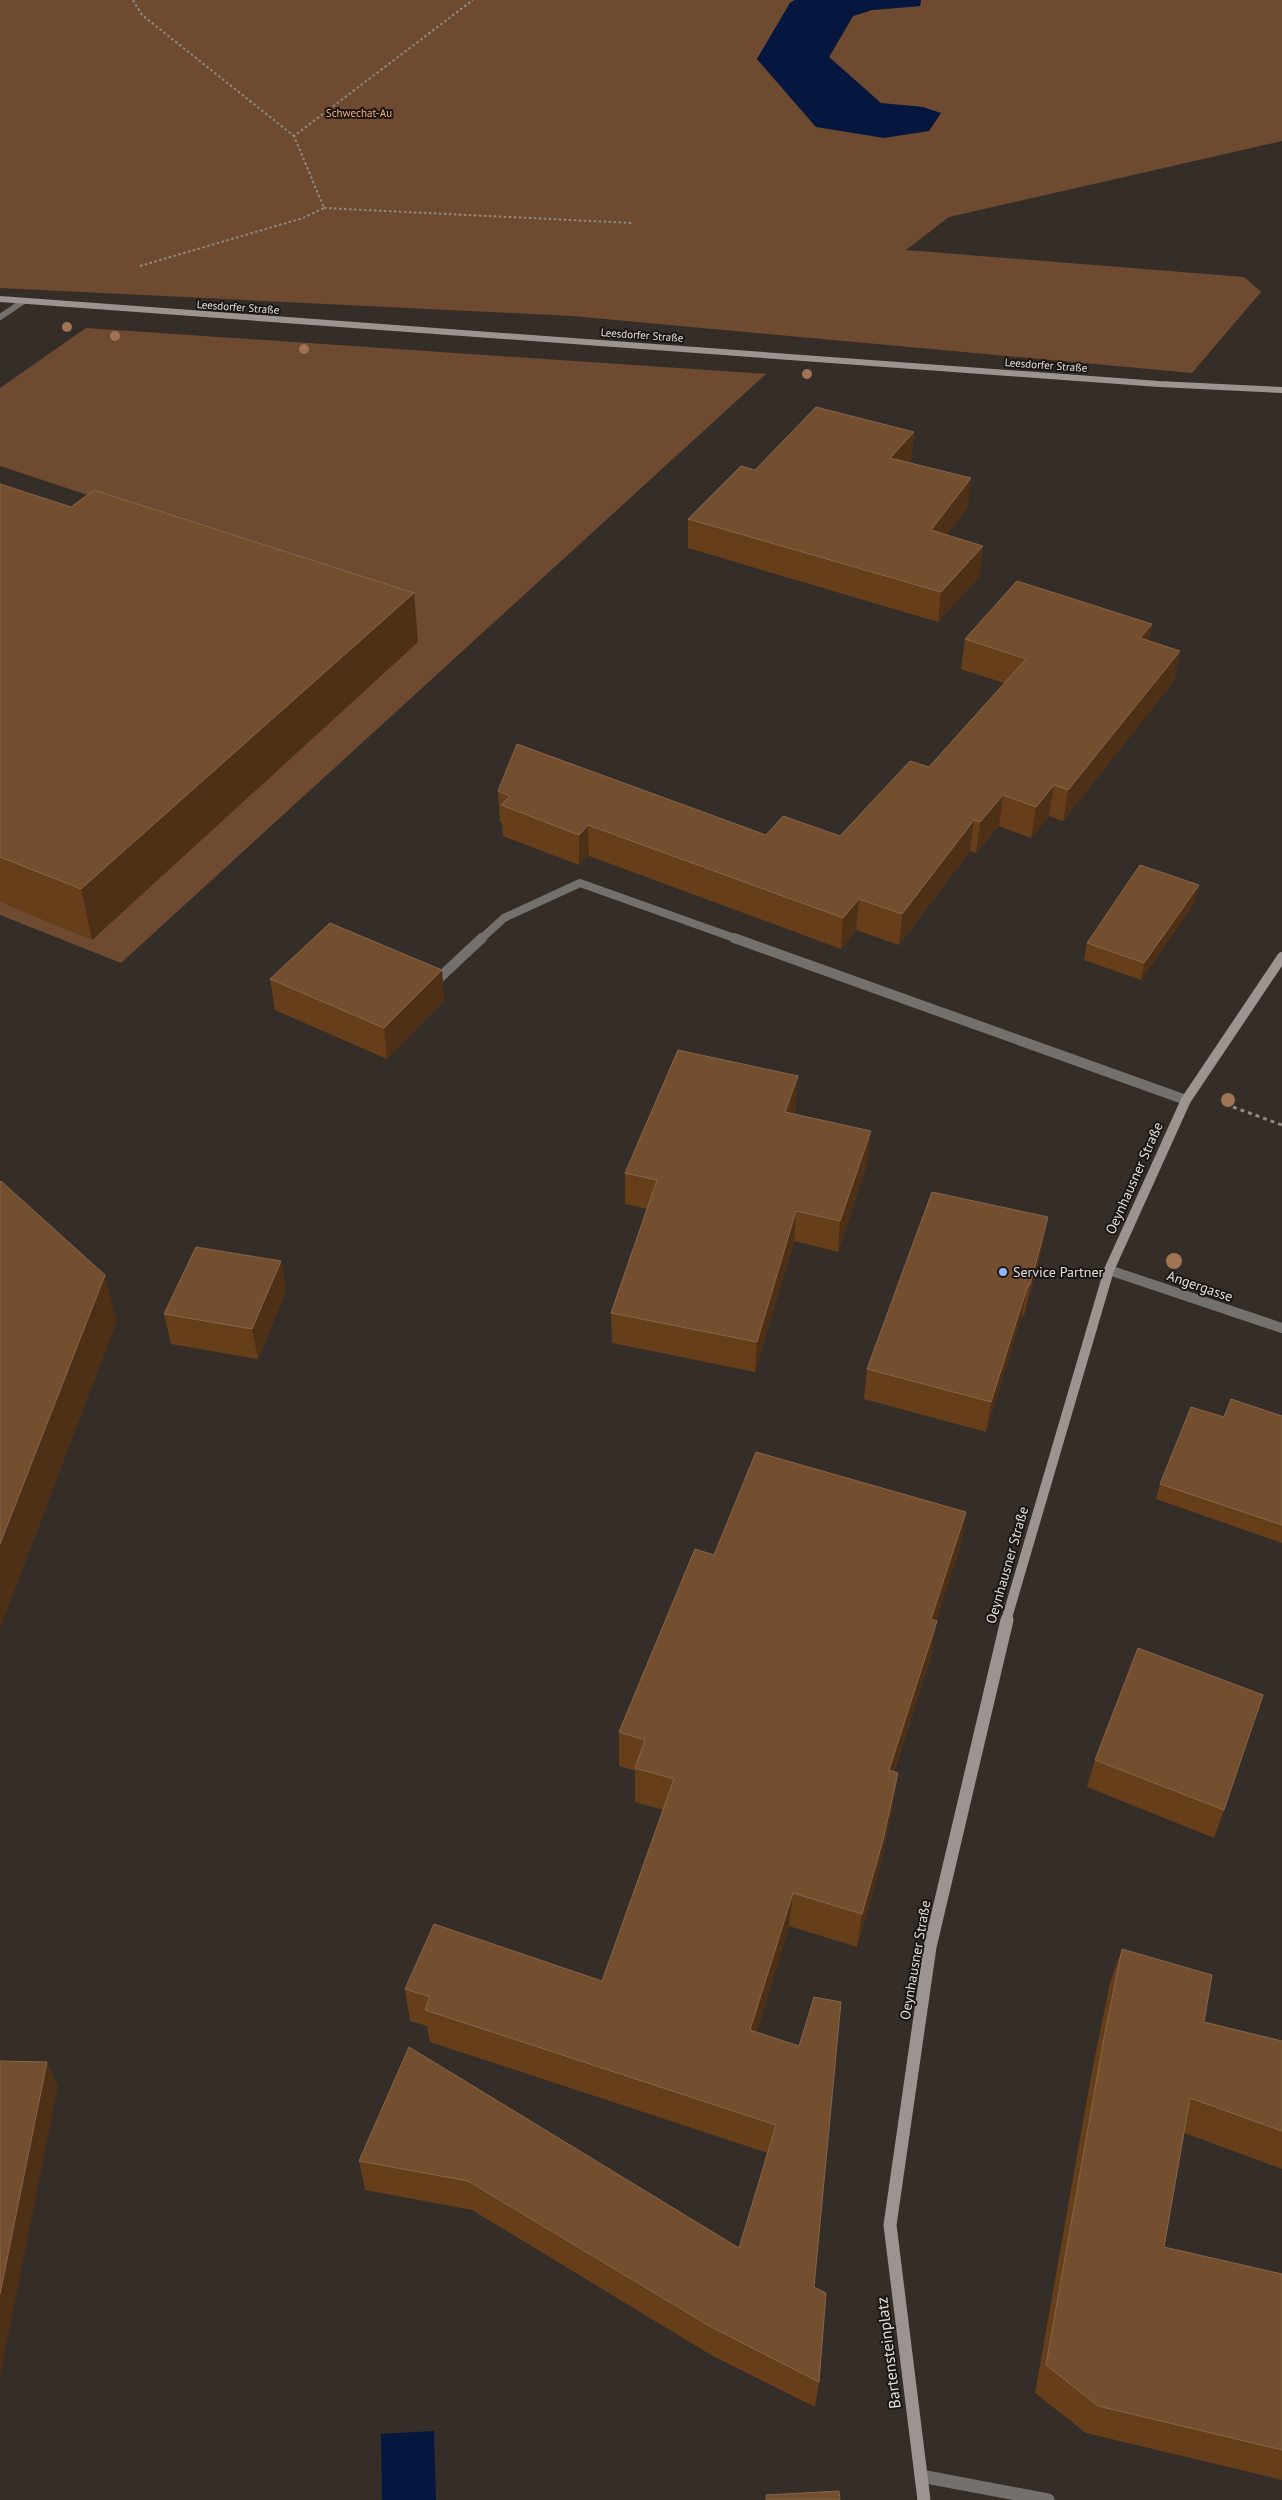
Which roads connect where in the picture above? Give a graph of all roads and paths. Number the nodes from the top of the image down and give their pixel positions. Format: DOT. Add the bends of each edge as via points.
graph roads {
  1 [pos="133,0"];
  2 [pos="472,0"];
  3 [pos="294,136"];
  4 [pos="324,208"];
  5 [pos="632,223"];
  6 [pos="0,299"];
  7 [pos="24,302"];
  8 [pos="79,306"];
  9 [pos="0,317"];
  10 [pos="1282,390"];
  11 [pos="1282,957"];
  12 [pos="436,981"];
  13 [pos="1189,1096"];
  14 [pos="1282,1125"];
  15 [pos="1109,1270"];
  16 [pos="1282,1328"];
  17 [pos="890,2225"];
  18 [pos="921,2476"];
  19 [pos="924,2500"];
  20 [pos="1048,2500"];
  1 -- 3 [label="path" via="142,15"];
  2 -- 3 [label="path"];
  3 -- 4 [label="path"];
  4 -- 5 [label="path"];
  4 -- 8 [label="path" via="303,218 135,267 105,283"];
  6 -- 7 [label="street, Leesdorfer Straße"];
  7 -- 8 [label="street, Leesdorfer Straße"];
  7 -- 9 [label="street"];
  8 -- 10 [label="street, Leesdorfer Straße" via="1159,384"];
  11 -- 13 [label="street, Oeynhausner Straße"];
  12 -- 13 [label="street" via="504,918 580,883"];
  13 -- 14 [label="path"];
  13 -- 15 [label="street, Oeynhausner Straße"];
  15 -- 16 [label="street, Angergasse"];
  15 -- 17 [label="street, Oeynhausner Straße" via="1010,1605 930,1947"];
  17 -- 18 [label="street, Bartensteinplatz"];
  18 -- 19 [label="street, Bartensteinplatz"];
  18 -- 20 [label="street"];
}
